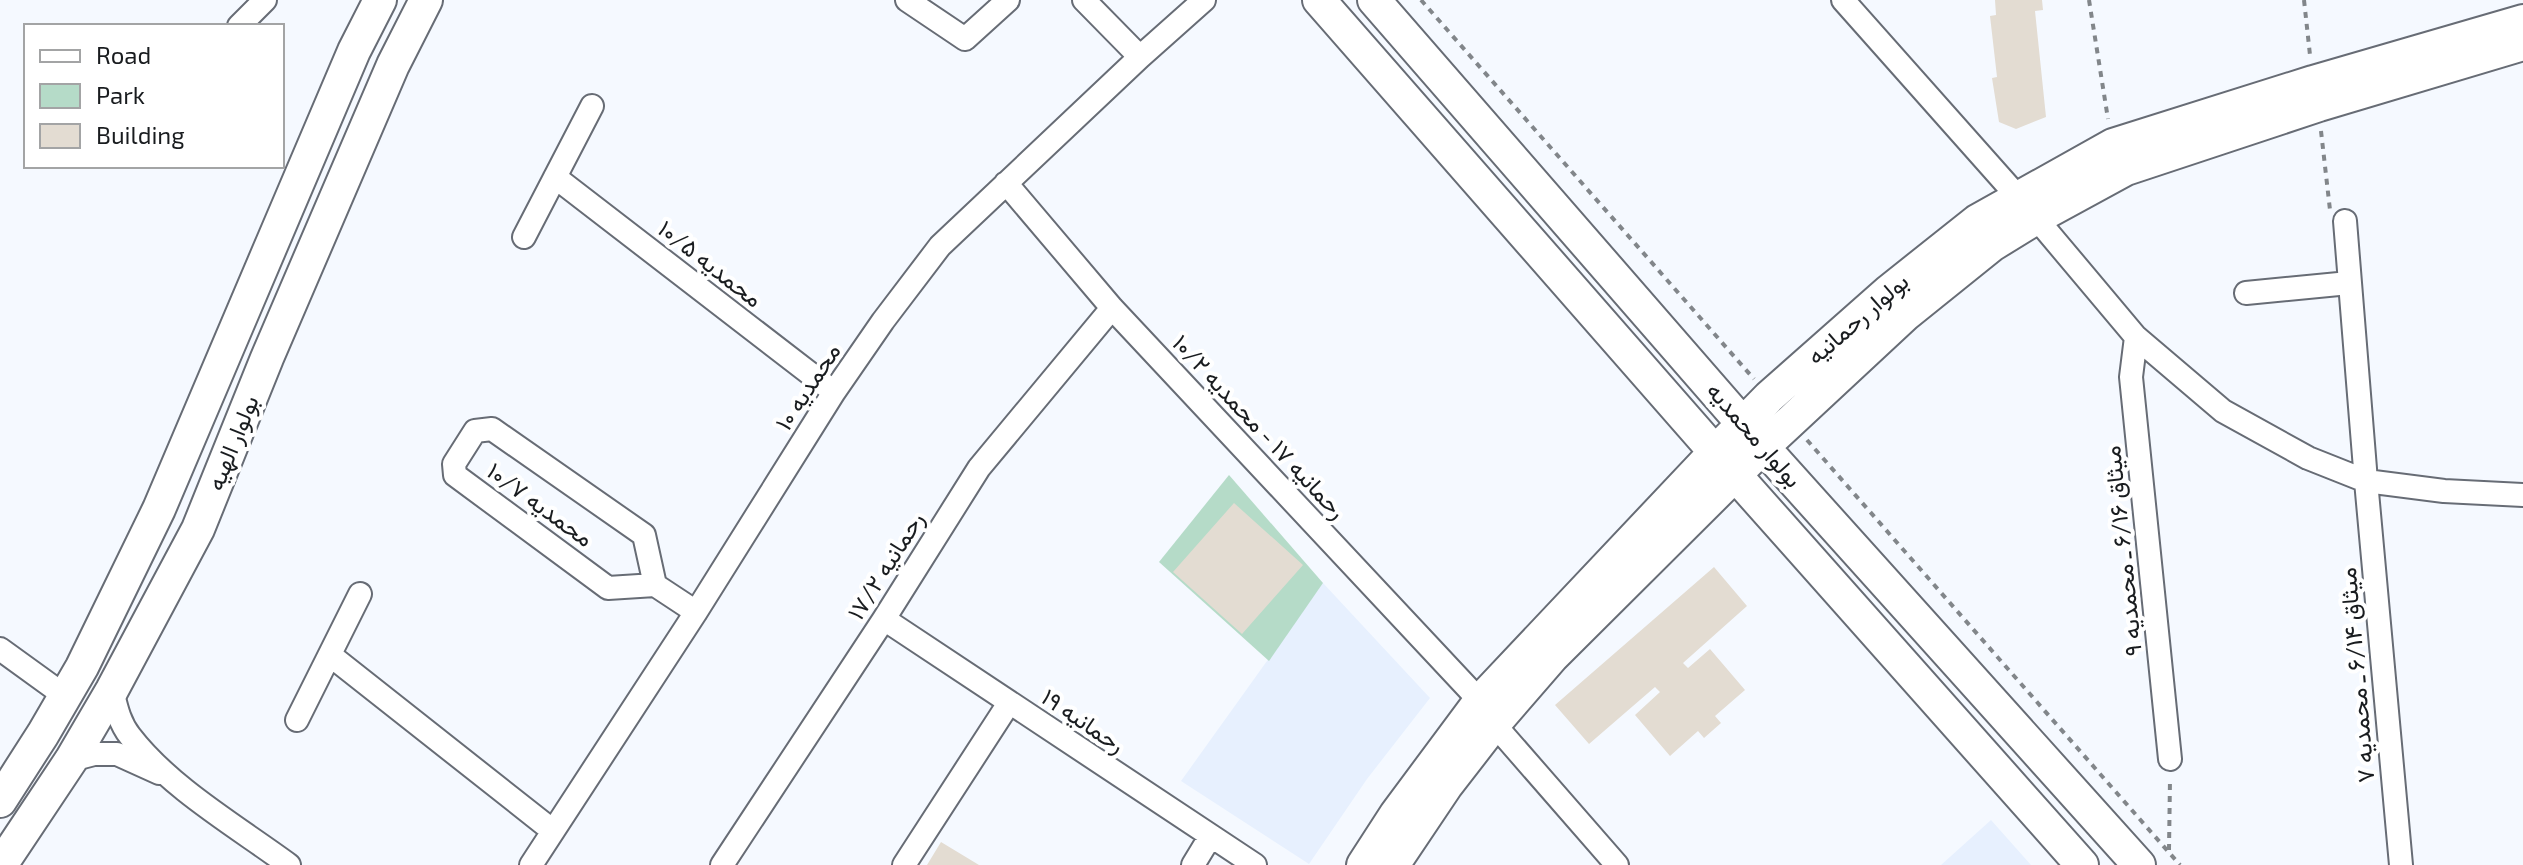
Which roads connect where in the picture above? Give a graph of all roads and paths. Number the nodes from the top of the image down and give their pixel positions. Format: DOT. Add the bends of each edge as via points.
graph roads {
  1 [pos="265,0"];
  2 [pos="380,0"];
  3 [pos="426,0"];
  4 [pos="907,0"];
  5 [pos="1008,0"];
  6 [pos="1084,0"];
  7 [pos="1204,0"];
  8 [pos="1319,0"];
  9 [pos="1374,0"];
  10 [pos="2089,0"];
  11 [pos="2304,0"];
  12 [pos="1854,5"];
  13 [pos="2523,21"];
  14 [pos="241,24"];
  15 [pos="2523,44"];
  16 [pos="1140,57"];
  17 [pos="2316,94"];
  18 [pos="592,106"];
  19 [pos="2113,145"];
  20 [pos="555,177"];
  21 [pos="1006,183"];
  22 [pos="2027,208"];
  23 [pos="2345,221"];
  24 [pos="524,237"];
  25 [pos="2349,283"];
  26 [pos="2246,293"];
  27 [pos="1112,308"];
  28 [pos="2136,337"];
  29 [pos="834,392"];
  30 [pos="1754,435"];
  31 [pos="1716,451"];
  32 [pos="1736,476"];
  33 [pos="2366,481"];
  34 [pos="2523,495"];
  35 [pos="655,585"];
  36 [pos="360,594"];
  37 [pos="696,612"];
  38 [pos="884,619"];
  39 [pos="0,649"];
  40 [pos="330,655"];
  41 [pos="112,690"];
  42 [pos="65,696"];
  43 [pos="1009,703"];
  44 [pos="1487,713"];
  45 [pos="297,720"];
  46 [pos="2170,759"];
  47 [pos="71,760"];
  48 [pos="171,779"];
  49 [pos="0,801"];
  50 [pos="553,831"];
  51 [pos="1210,837"];
  52 [pos="2169,852"];
  53 [pos="1,865"];
  54 [pos="289,865"];
  55 [pos="531,865"];
  56 [pos="722,865"];
  57 [pos="904,865"];
  58 [pos="1193,865"];
  59 [pos="1255,865"];
  60 [pos="1363,865"];
  61 [pos="1393,865"];
  62 [pos="1617,865"];
  63 [pos="2082,865"];
  64 [pos="2139,865"];
  65 [pos="2401,865"];
  1 -- 14 [label="street"];
  2 -- 42 [label="main road, بولوار الهیه" via="159,509"];
  3 -- 41 [label="main road, بولوار الهیه" via="380,95 198,529"];
  4 -- 5 [label="street" via="965,39"];
  6 -- 16 [label="street"];
  7 -- 16 [label="street, محمدیه ۱۰"];
  8 -- 31 [label="main road, بولوار محمدیه"];
  9 -- 30 [label="main road, بولوار محمدیه"];
  10 -- 19 [label="path"];
  11 -- 17 [label="path"];
  12 -- 22 [label="street"];
  13 -- 17 [label="main road, بولوار رحمانیه"];
  15 -- 17 [label="main road, بولوار رحمانیه"];
  16 -- 21 [label="street, محمدیه ۱۰"];
  17 -- 19 [label="main road, بولوار رحمانیه"];
  17 -- 22 [label="main road, بولوار رحمانیه"];
  17 -- 23 [label="path" via="2331,222"];
  18 -- 20 [label="street"];
  19 -- 22 [label="main road, بولوار رحمانیه"];
  20 -- 24 [label="street"];
  20 -- 29 [label="street, محمدیه ۱۰/۵"];
  21 -- 27 [label="street, رحمانیه ۱۷ - محمدیه ۱۰/۲"];
  21 -- 29 [label="street, محمدیه ۱۰" via="940,246"];
  22 -- 28 [label="street"];
  22 -- 30 [label="main road, بولوار رحمانیه" via="1992,245"];
  23 -- 25 [label="street, میثاق ۶/۱۴ ـ محمدیه ۷"];
  25 -- 26 [label="street"];
  25 -- 33 [label="street, میثاق ۶/۱۴ ـ محمدیه ۷"];
  27 -- 38 [label="street, رحمانیه ۱۷/۲" via="979,468"];
  27 -- 44 [label="street, رحمانیه ۱۷ - محمدیه ۱۰/۲"];
  28 -- 33 [label="street" via="2223,411 2308,458"];
  28 -- 46 [label="street, میثاق ۶/۱۶ ـ محمدیه ۹" via="2131,377"];
  29 -- 37 [label="street, محمدیه ۱۰"];
  30 -- 31 [label="main road, بولوار رحمانیه"];
  30 -- 32 [label="main road, بولوار رحمانیه"];
  30 -- 64 [label="main road, بولوار محمدیه"];
  31 -- 32 [label="main road, بولوار محمدیه"];
  31 -- 44 [label="main road, بولوار رحمانیه"];
  32 -- 44 [label="main road, بولوار رحمانیه" via="1552,657"];
  32 -- 63 [label="main road, بولوار محمدیه"];
  33 -- 34 [label="street"];
  33 -- 65 [label="street, میثاق ۶/۱۴ ـ محمدیه ۷"];
  35 -- 35 [label="street, محمدیه ۱۰/۷" via="644,535 492,429 475,431 454,464 455,475 608,588"];
  35 -- 37 [label="street"];
  36 -- 40 [label="street"];
  37 -- 50 [label="street, محمدیه ۱۰"];
  38 -- 43 [label="street, رحمانیه ۱۹"];
  38 -- 56 [label="street, رحمانیه ۱۷/۲"];
  39 -- 42 [label="street"];
  40 -- 45 [label="street"];
  40 -- 50 [label="street"];
  41 -- 47 [label="main road, بولوار الهیه"];
  41 -- 48 [label="street" via="129,735"];
  42 -- 49 [label="main road, بولوار الهیه"];
  43 -- 51 [label="street, رحمانیه ۱۹"];
  43 -- 57 [label="street"];
  44 -- 60 [label="main road, بولوار رحمانیه" via="1396,814"];
  44 -- 61 [label="main road, بولوار رحمانیه"];
  44 -- 62 [label="street, رحمانیه ۱۷ - محمدیه ۱۰/۲"];
  46 -- 52 [label="path"];
  47 -- 48 [label="street" via="117,754"];
  47 -- 53 [label="main road, بولوار الهیه"];
  48 -- 54 [label="street"];
  50 -- 55 [label="street, محمدیه ۱۰"];
  51 -- 58 [label="street"];
  51 -- 59 [label="street, رحمانیه ۱۹"];
}
